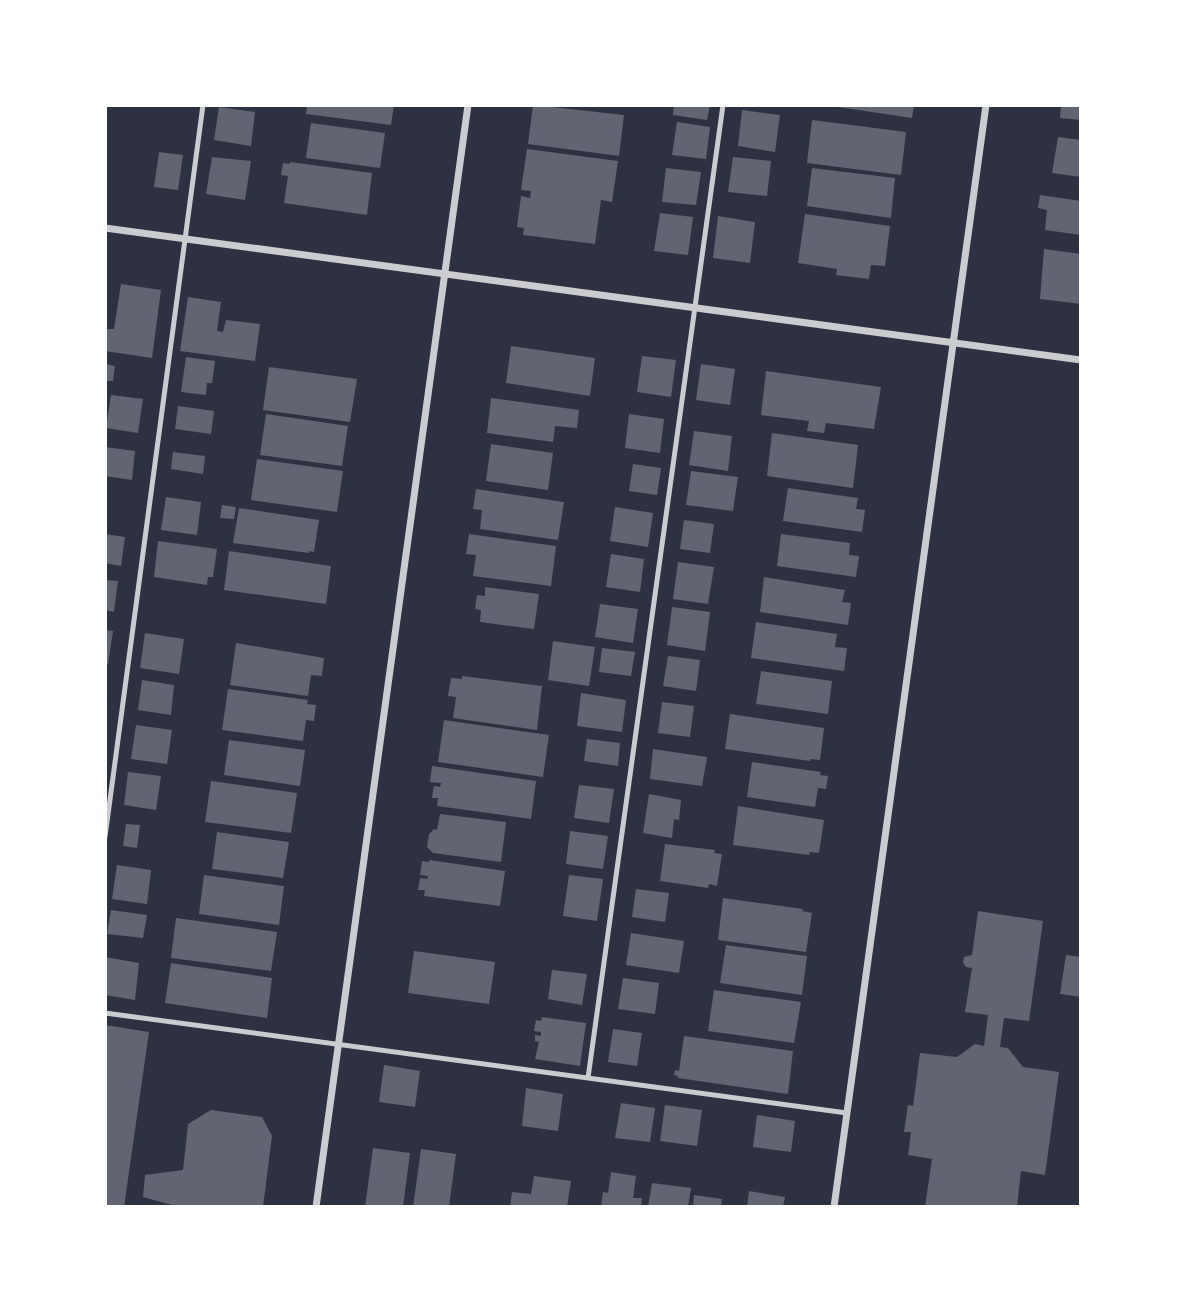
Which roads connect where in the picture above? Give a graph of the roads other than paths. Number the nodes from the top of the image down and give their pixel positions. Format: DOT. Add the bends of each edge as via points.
graph roads {
  1 [pos="203,105"];
  2 [pos="468,105"];
  3 [pos="723,105"];
  4 [pos="986,105"];
  5 [pos="105,228"];
  6 [pos="185,239"];
  7 [pos="444,273"];
  8 [pos="695,308"];
  9 [pos="953,342"];
  10 [pos="1081,360"];
  11 [pos="105,836"];
  12 [pos="105,1013"];
  13 [pos="339,1044"];
  14 [pos="588,1078"];
  15 [pos="847,1113"];
  16 [pos="316,1207"];
  17 [pos="834,1207"];
  1 -- 6 [label="lane"];
  2 -- 7 [label="street"];
  3 -- 8 [label="lane"];
  4 -- 9 [label="street"];
  5 -- 6 [label="street"];
  6 -- 7 [label="street"];
  6 -- 11 [label="lane"];
  7 -- 8 [label="street"];
  7 -- 13 [label="street"];
  8 -- 9 [label="street"];
  8 -- 14 [label="lane"];
  9 -- 10 [label="street"];
  9 -- 15 [label="street"];
  12 -- 13 [label="lane"];
  13 -- 14 [label="lane"];
  13 -- 16 [label="street"];
  14 -- 15 [label="lane"];
  15 -- 17 [label="street"];
}
